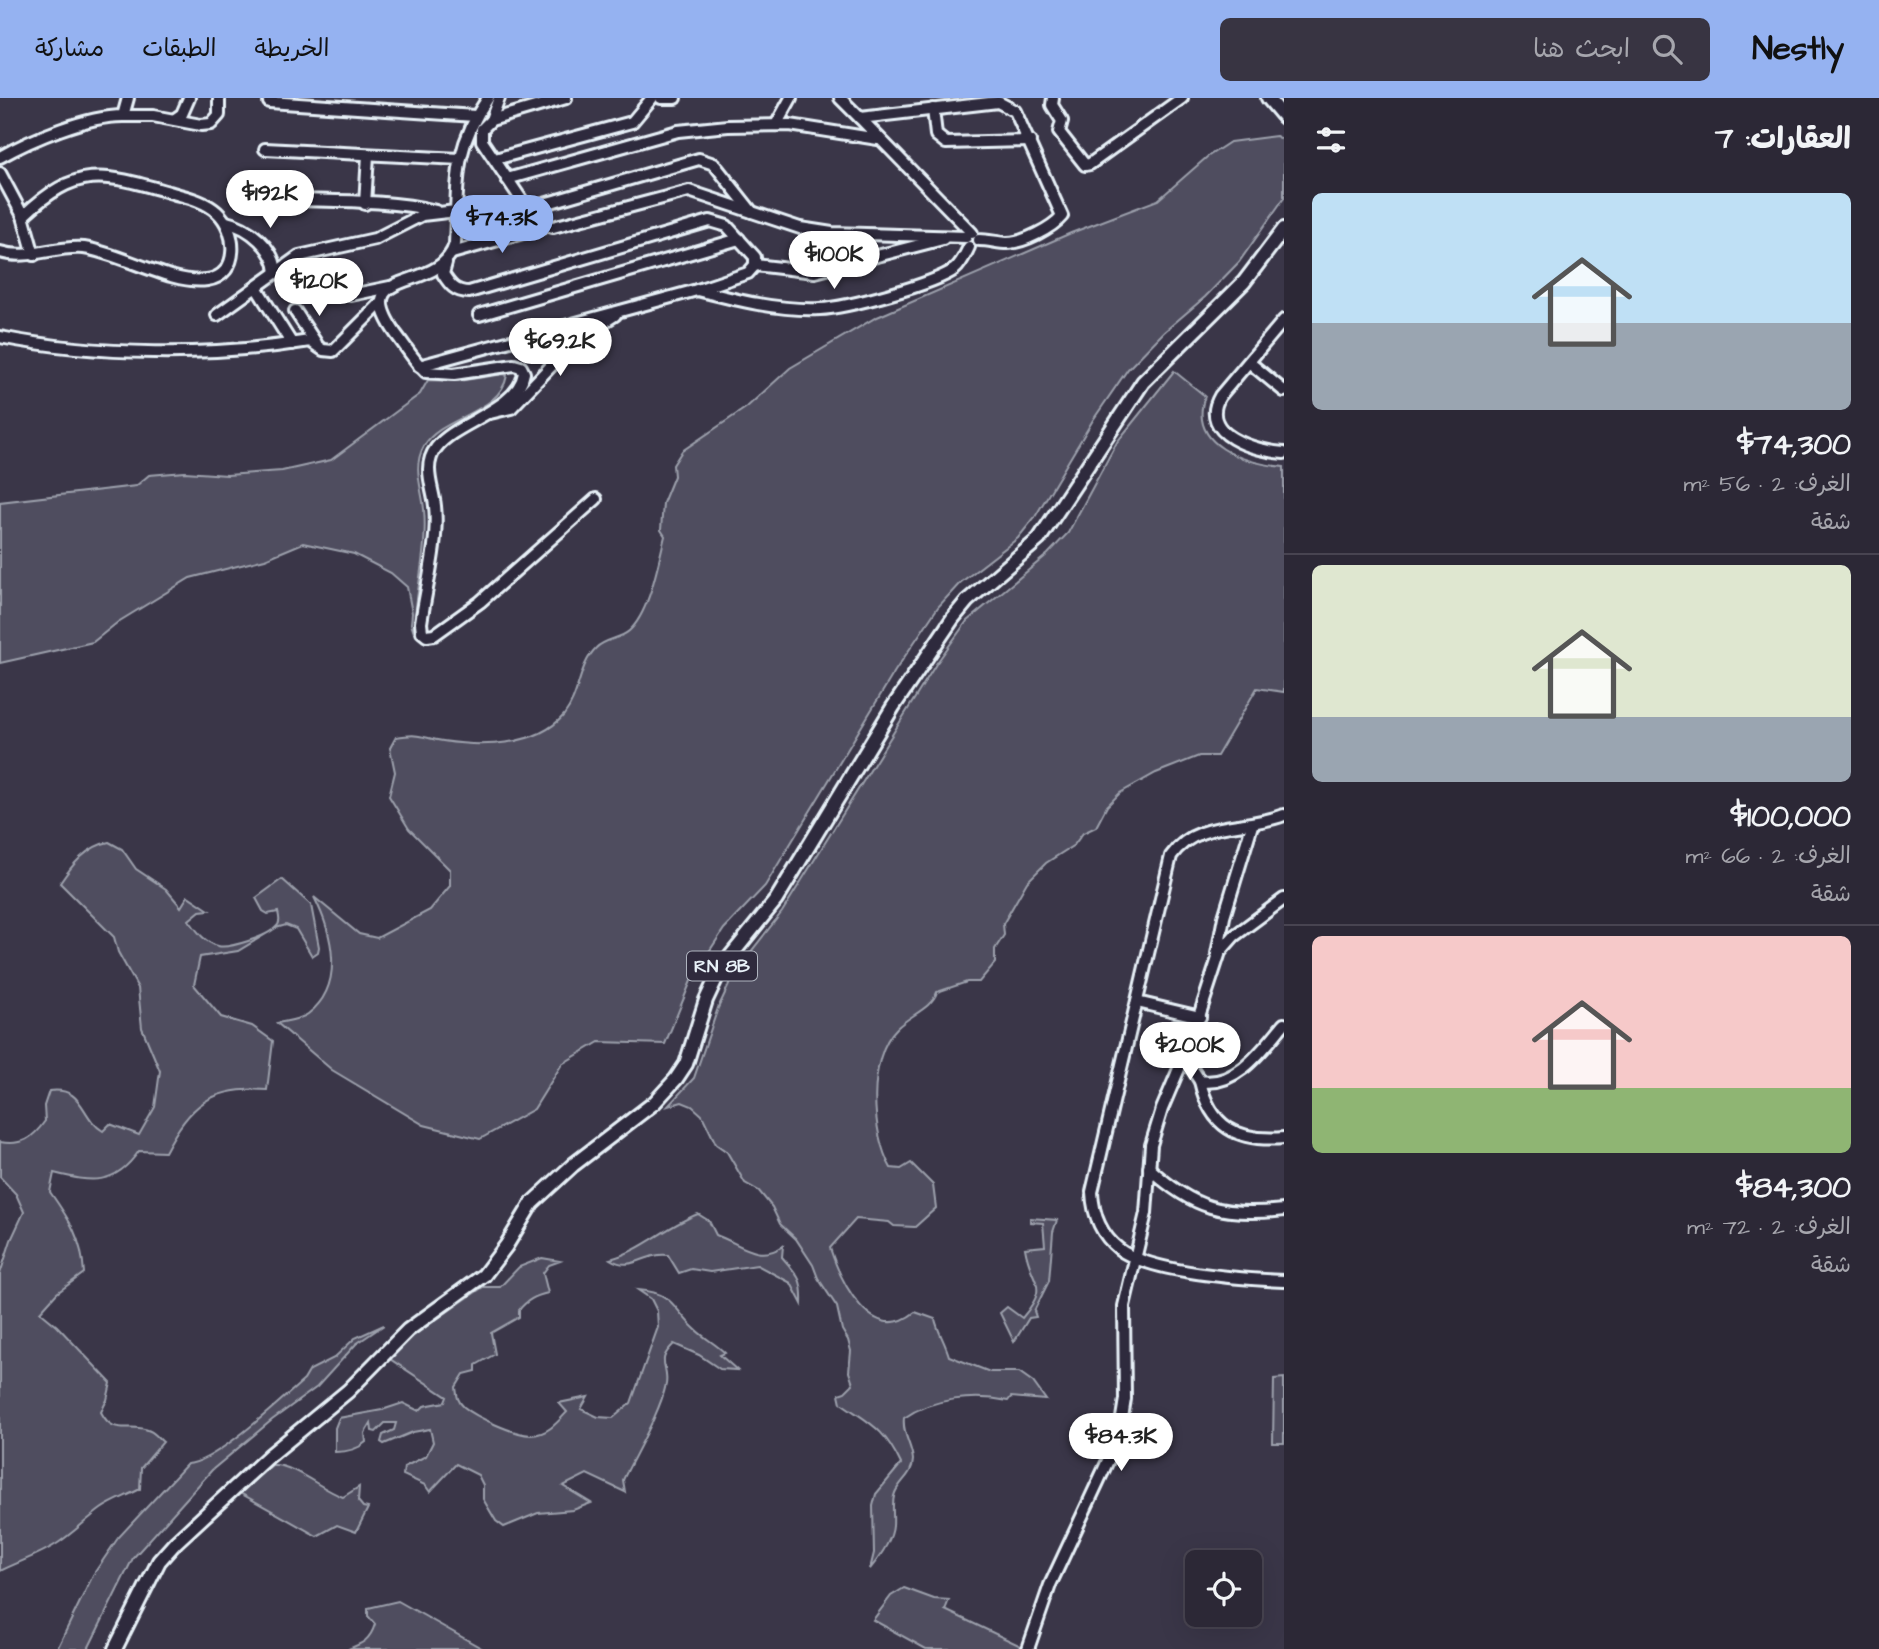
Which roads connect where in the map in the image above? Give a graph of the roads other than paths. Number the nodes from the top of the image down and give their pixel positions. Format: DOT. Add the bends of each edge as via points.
graph roads {
  1 [pos="128,98"];
  2 [pos="189,98"];
  3 [pos="219,98"];
  4 [pos="488,98"];
  5 [pos="499,98"];
  6 [pos="566,98"];
  7 [pos="652,98"];
  8 [pos="661,98"];
  9 [pos="675,98"];
  10 [pos="791,98"];
  11 [pos="840,98"];
  12 [pos="1053,98"];
  13 [pos="1182,98"];
  14 [pos="1268,98"];
  15 [pos="269,102"];
  16 [pos="933,109"];
  17 [pos="123,116"];
  18 [pos="475,116"];
  19 [pos="1284,117"];
  20 [pos="860,118"];
  21 [pos="175,119"];
  22 [pos="491,120"];
  23 [pos="776,125"];
  24 [pos="878,139"];
  25 [pos="1030,141"];
  26 [pos="265,149"];
  27 [pos="368,155"];
  28 [pos="0,157"];
  29 [pos="460,159"];
  30 [pos="495,159"];
  31 [pos="0,173"];
  32 [pos="507,179"];
  33 [pos="268,199"];
  34 [pos="365,204"];
  35 [pos="527,209"];
  36 [pos="456,211"];
  37 [pos="439,212"];
  38 [pos="752,212"];
  39 [pos="23,216"];
  40 [pos="226,222"];
  41 [pos="544,227"];
  42 [pos="1284,229"];
  43 [pos="946,238"];
  44 [pos="972,239"];
  45 [pos="739,240"];
  46 [pos="0,252"];
  47 [pos="34,255"];
  48 [pos="449,258"];
  49 [pos="755,265"];
  50 [pos="275,273"];
  51 [pos="256,287"];
  52 [pos="390,287"];
  53 [pos="696,290"];
  54 [pos="351,295"];
  55 [pos="381,303"];
  56 [pos="621,310"];
  57 [pos="295,311"];
  58 [pos="217,315"];
  59 [pos="478,315"];
  60 [pos="1284,320"];
  61 [pos="0,337"];
  62 [pos="316,342"];
  63 [pos="292,344"];
  64 [pos="1250,363"];
  65 [pos="419,366"];
  66 [pos="1284,391"];
  67 [pos="487,414"];
  68 [pos="1284,453"];
  69 [pos="596,499"];
  70 [pos="1284,815"];
  71 [pos="1252,825"];
  72 [pos="1284,899"];
  73 [pos="1214,965"];
  74 [pos="1137,1002"];
  75 [pos="1200,1017"];
  76 [pos="1284,1024"];
  77 [pos="1184,1057"];
  78 [pos="1200,1080"];
  79 [pos="1284,1138"];
  80 [pos="1150,1168"];
  81 [pos="1284,1210"];
  82 [pos="1136,1258"];
  83 [pos="1284,1281"];
  84 [pos="115,1649"];
  85 [pos="1028,1649"];
  1 -- 17 [label="street"];
  2 -- 21 [label="street"];
  3 -- 21 [label="street" via="219,114 211,124"];
  4 -- 18 [label="street"];
  5 -- 22 [label="street"];
  6 -- 22 [label="street"];
  7 -- 30 [label="street" via="632,121"];
  8 -- 9 [label="street"];
  10 -- 23 [label="street"];
  11 -- 20 [label="street"];
  12 -- 13 [label="street" via="1062,121 1059,132 1085,165"];
  14 -- 19 [label="main road"];
  15 -- 18 [label="street"];
  16 -- 20 [label="street"];
  16 -- 25 [label="street" via="1004,103 1019,117"];
  16 -- 25 [label="street" via="936,135 946,144"];
  17 -- 21 [label="street"];
  17 -- 28 [label="street" via="97,118"];
  18 -- 29 [label="street"];
  20 -- 24 [label="street"];
  22 -- 30 [label="street" via="482,129 482,141"];
  23 -- 24 [label="street"];
  23 -- 32 [label="street" via="678,131"];
  24 -- 44 [label="street"];
  25 -- 44 [label="street" via="1062,216 1018,241"];
  26 -- 27 [label="street"];
  27 -- 29 [label="street"];
  27 -- 34 [label="street"];
  29 -- 36 [label="street"];
  30 -- 32 [label="street"];
  31 -- 39 [label="street"];
  32 -- 35 [label="street"];
  33 -- 34 [label="street"];
  34 -- 37 [label="street" via="397,202"];
  35 -- 38 [label="street" via="699,159 714,164"];
  35 -- 41 [label="street"];
  36 -- 37 [label="street"];
  36 -- 48 [label="street"];
  37 -- 50 [label="street" via="422,215 375,239 299,256"];
  38 -- 41 [label="street" via="689,191"];
  38 -- 43 [label="street" via="832,233"];
  39 -- 40 [label="street" via="58,189 103,176 200,201"];
  39 -- 47 [label="street"];
  40 -- 47 [label="street" via="234,248 229,263 208,280 82,248"];
  40 -- 50 [label="street" via="251,232 274,259"];
  41 -- 48 [label="street"];
  42 -- 84 [label="main road, RN 8B" via="1244,282 1143,382 1039,539 953,618 893,707 776,900 721,968 681,1072 654,1103 532,1203 484,1275 408,1330 348,1391 176,1542 159,1561"];
  43 -- 44 [label="street"];
  43 -- 49 [label="street" via="815,272"];
  44 -- 53 [label="street" via="959,265 943,277 835,307 797,309"];
  45 -- 48 [label="street" via="727,226 710,221 469,292 456,291 443,274"];
  45 -- 49 [label="street" via="755,257"];
  45 -- 59 [label="street"];
  46 -- 47 [label="street"];
  48 -- 52 [label="street" via="433,271"];
  49 -- 53 [label="street" via="748,273"];
  50 -- 51 [label="street"];
  51 -- 58 [label="street"];
  51 -- 63 [label="street"];
  52 -- 54 [label="street"];
  52 -- 55 [label="street"];
  53 -- 56 [label="street"];
  55 -- 62 [label="street" via="333,351 323,350"];
  55 -- 65 [label="street"];
  56 -- 65 [label="street"];
  56 -- 67 [label="street" via="576,340 512,408"];
  57 -- 62 [label="street"];
  60 -- 64 [label="street"];
  61 -- 63 [label="street" via="101,350"];
  62 -- 63 [label="street"];
  64 -- 66 [label="street"];
  64 -- 68 [label="street" via="1217,402 1216,420 1224,432 1246,447"];
  65 -- 67 [label="street" via="438,375 521,367 521,383"];
  67 -- 69 [label="street" via="442,441 431,458 435,507 421,623 424,634 435,635 480,602"];
  70 -- 71 [label="street"];
  71 -- 73 [label="street"];
  71 -- 74 [label="street" via="1195,835 1171,856"];
  72 -- 73 [label="street" via="1234,936"];
  73 -- 75 [label="street"];
  74 -- 75 [label="street"];
  74 -- 82 [label="street" via="1092,1192 1096,1218 1108,1239"];
  75 -- 77 [label="street"];
  76 -- 78 [label="street" via="1242,1069 1212,1083"];
  77 -- 78 [label="street"];
  77 -- 80 [label="street" via="1161,1109"];
  78 -- 79 [label="street" via="1211,1113 1222,1124 1249,1136"];
  80 -- 81 [label="street" via="1197,1204 1224,1210"];
  80 -- 82 [label="street"];
  82 -- 83 [label="street" via="1209,1274"];
  82 -- 85 [label="street" via="1125,1306 1125,1399 1119,1437 1050,1585"];
}
